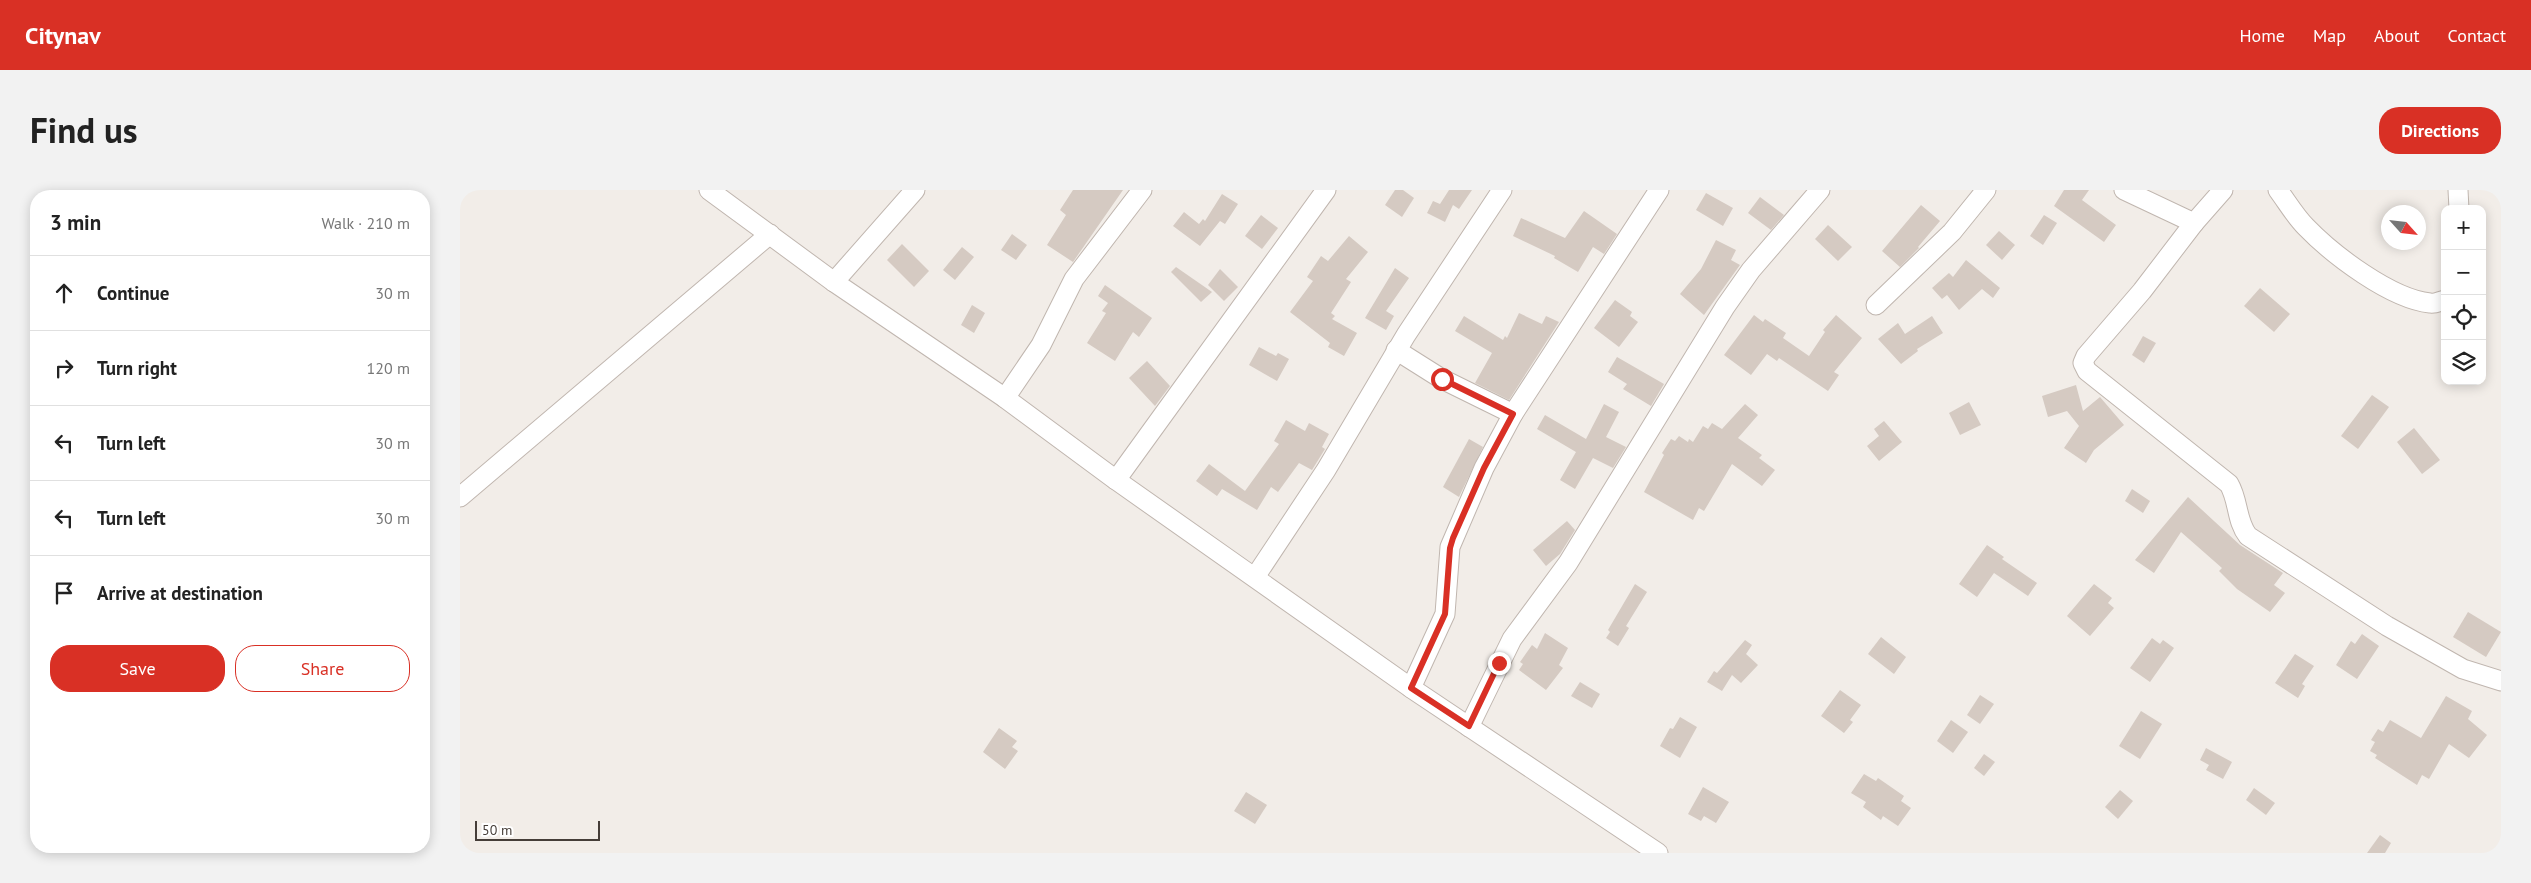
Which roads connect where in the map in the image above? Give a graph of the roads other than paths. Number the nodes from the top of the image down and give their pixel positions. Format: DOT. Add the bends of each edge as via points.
graph roads {
  1 [pos="709,190"];
  2 [pos="915,190"];
  3 [pos="1142,190"];
  4 [pos="1326,190"];
  5 [pos="1502,190"];
  6 [pos="1659,190"];
  7 [pos="1820,190"];
  8 [pos="1986,190"];
  9 [pos="2124,190"];
  10 [pos="2223,190"];
  11 [pos="2278,190"];
  12 [pos="2458,190"];
  13 [pos="2459,205"];
  14 [pos="2194,223"];
  15 [pos="770,234"];
  16 [pos="834,282"];
  17 [pos="2441,301"];
  18 [pos="1876,305"];
  19 [pos="1396,350"];
  20 [pos="1005,398"];
  21 [pos="1513,414"];
  22 [pos="1116,480"];
  23 [pos="460,497"];
  24 [pos="1255,578"];
  25 [pos="2501,681"];
  26 [pos="1411,688"];
  27 [pos="1469,726"];
  28 [pos="1658,853"];
  1 -- 15 [label="street"];
  2 -- 16 [label="street"];
  3 -- 20 [label="street" via="1074,279 1041,345"];
  4 -- 22 [label="street"];
  5 -- 19 [label="street"];
  6 -- 21 [label="street"];
  7 -- 27 [label="street" via="1751,270 1725,307 1573,555 1512,639"];
  8 -- 18 [label="street" via="1952,232"];
  9 -- 14 [label="street"];
  10 -- 14 [label="street"];
  11 -- 17 [label="street" via="2305,226 2358,269 2399,294 2432,304"];
  12 -- 13 [label="street"];
  14 -- 25 [label="street" via="2086,356 2083,363 2087,370 2229,484 2236,496 2240,527 2248,536 2387,626 2463,669"];
  15 -- 16 [label="street"];
  15 -- 23 [label="street"];
  16 -- 20 [label="street"];
  19 -- 21 [label="street" via="1442,379"];
  19 -- 24 [label="street" via="1326,470"];
  20 -- 22 [label="street"];
  21 -- 26 [label="street" via="1484,468 1453,538 1445,614"];
  22 -- 24 [label="street"];
  24 -- 26 [label="street"];
  26 -- 27 [label="street"];
  27 -- 28 [label="street"];
}
